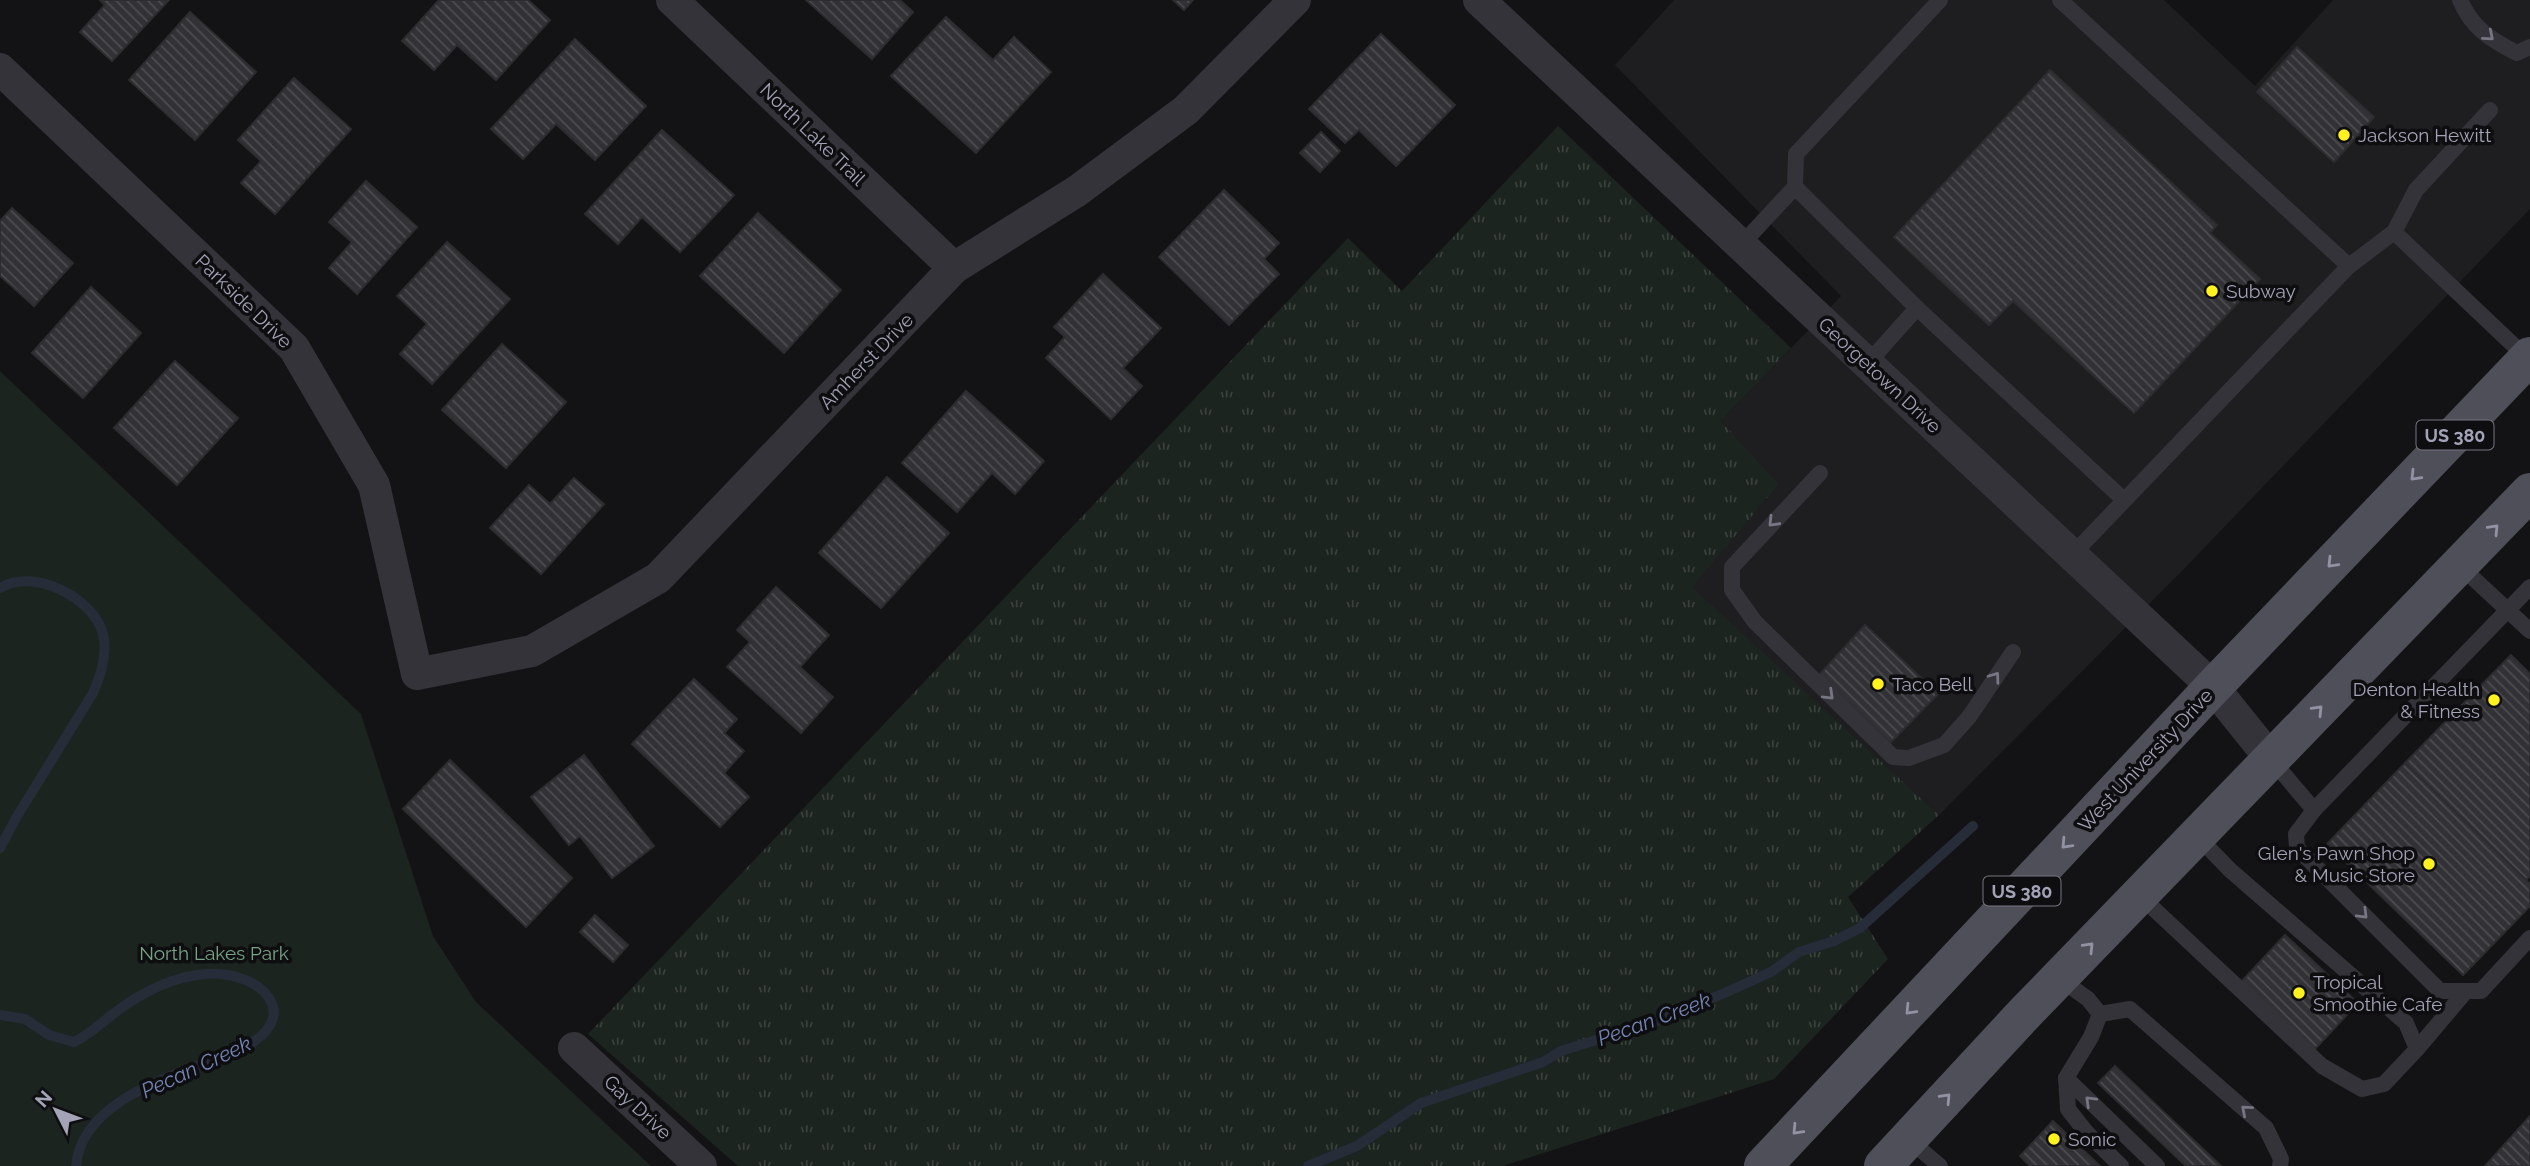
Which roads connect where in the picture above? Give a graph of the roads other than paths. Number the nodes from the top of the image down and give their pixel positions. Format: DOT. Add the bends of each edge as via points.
graph roads {
  1 [pos="672,0"];
  2 [pos="1295,0"];
  3 [pos="1479,0"];
  4 [pos="1940,0"];
  5 [pos="2060,0"];
  6 [pos="2460,0"];
  7 [pos="2530,47"];
  8 [pos="0,69"];
  9 [pos="2490,110"];
  10 [pos="1795,187"];
  11 [pos="2394,232"];
  12 [pos="1741,245"];
  13 [pos="2349,266"];
  14 [pos="954,268"];
  15 [pos="1917,308"];
  16 [pos="2529,357"];
  17 [pos="1867,364"];
  18 [pos="1820,473"];
  19 [pos="2530,492"];
  20 [pos="2124,500"];
  21 [pos="2072,555"];
  22 [pos="2459,565"];
  23 [pos="2530,587"];
  24 [pos="2508,610"];
  25 [pos="2530,631"];
  26 [pos="2013,652"];
  27 [pos="417,674"];
  28 [pos="2213,687"];
  29 [pos="2271,759"];
  30 [pos="2314,810"];
  31 [pos="2197,836"];
  32 [pos="2139,895"];
  33 [pos="2530,938"];
  34 [pos="2059,978"];
  35 [pos="2466,991"];
  36 [pos="2100,1014"];
  37 [pos="574,1048"];
  38 [pos="2417,1049"];
  39 [pos="2066,1077"];
  40 [pos="1895,1153"];
  41 [pos="701,1166"];
  42 [pos="1763,1166"];
  43 [pos="1940,1166"];
  44 [pos="2120,1166"];
  45 [pos="2157,1166"];
  46 [pos="2280,1166"];
  1 -- 14 [label="street, North Lake Trail"];
  2 -- 14 [label="street, Amherst Drive" via="1186,110 1077,191"];
  3 -- 12 [label="street, Georgetown Drive"];
  4 -- 10 [label="lane" via="1796,154"];
  5 -- 13 [label="lane"];
  6 -- 7 [label="lane, one-way" via="2491,40 2517,52"];
  8 -- 27 [label="street, Parkside Drive" via="294,348 374,485"];
  9 -- 11 [label="lane" via="2416,190"];
  10 -- 12 [label="lane"];
  10 -- 15 [label="lane"];
  11 -- 13 [label="lane"];
  11 -- 16 [label="lane"];
  12 -- 17 [label="street, Georgetown Drive"];
  13 -- 20 [label="lane"];
  14 -- 27 [label="street, Amherst Drive" via="658,579 533,651"];
  15 -- 17 [label="lane"];
  15 -- 20 [label="lane"];
  16 -- 28 [label="main road, West University Drive / US 380, one-way"];
  17 -- 21 [label="street, Georgetown Drive"];
  18 -- 26 [label="lane, one-way" via="1732,567 1732,590 1755,622 1893,757 1909,758 1944,745"];
  22 -- 19 [label="main road, one-way"];
  20 -- 21 [label="lane"];
  21 -- 28 [label="street, Georgetown Drive"];
  22 -- 24 [label="lane"];
  29 -- 22 [label="main road, one-way"];
  23 -- 24 [label="lane"];
  24 -- 25 [label="lane"];
  24 -- 30 [label="lane"];
  28 -- 29 [label="street, Georgetown Drive"];
  28 -- 42 [label="main road, West University Drive / US 380, one-way"];
  29 -- 30 [label="lane"];
  29 -- 31 [label="main road"];
  30 -- 35 [label="lane, one-way" via="2297,834 2297,848 2440,991"];
  31 -- 32 [label="main road"];
  31 -- 38 [label="lane" via="2406,1023"];
  34 -- 32 [label="main road, one-way"];
  32 -- 38 [label="lane" via="2322,1066 2362,1089 2384,1083"];
  33 -- 35 [label="lane" via="2482,991"];
  34 -- 36 [label="lane"];
  40 -- 34 [label="main road, one-way"];
  35 -- 38 [label="lane"];
  36 -- 39 [label="lane"];
  46 -- 36 [label="lane, one-way" via="2266,1128 2130,1009"];
  37 -- 41 [label="street, Gay Drive"];
  39 -- 44 [label="lane" via="2068,1109"];
  45 -- 39 [label="lane, one-way"];
  40 -- 43 [label="lane"];
}
